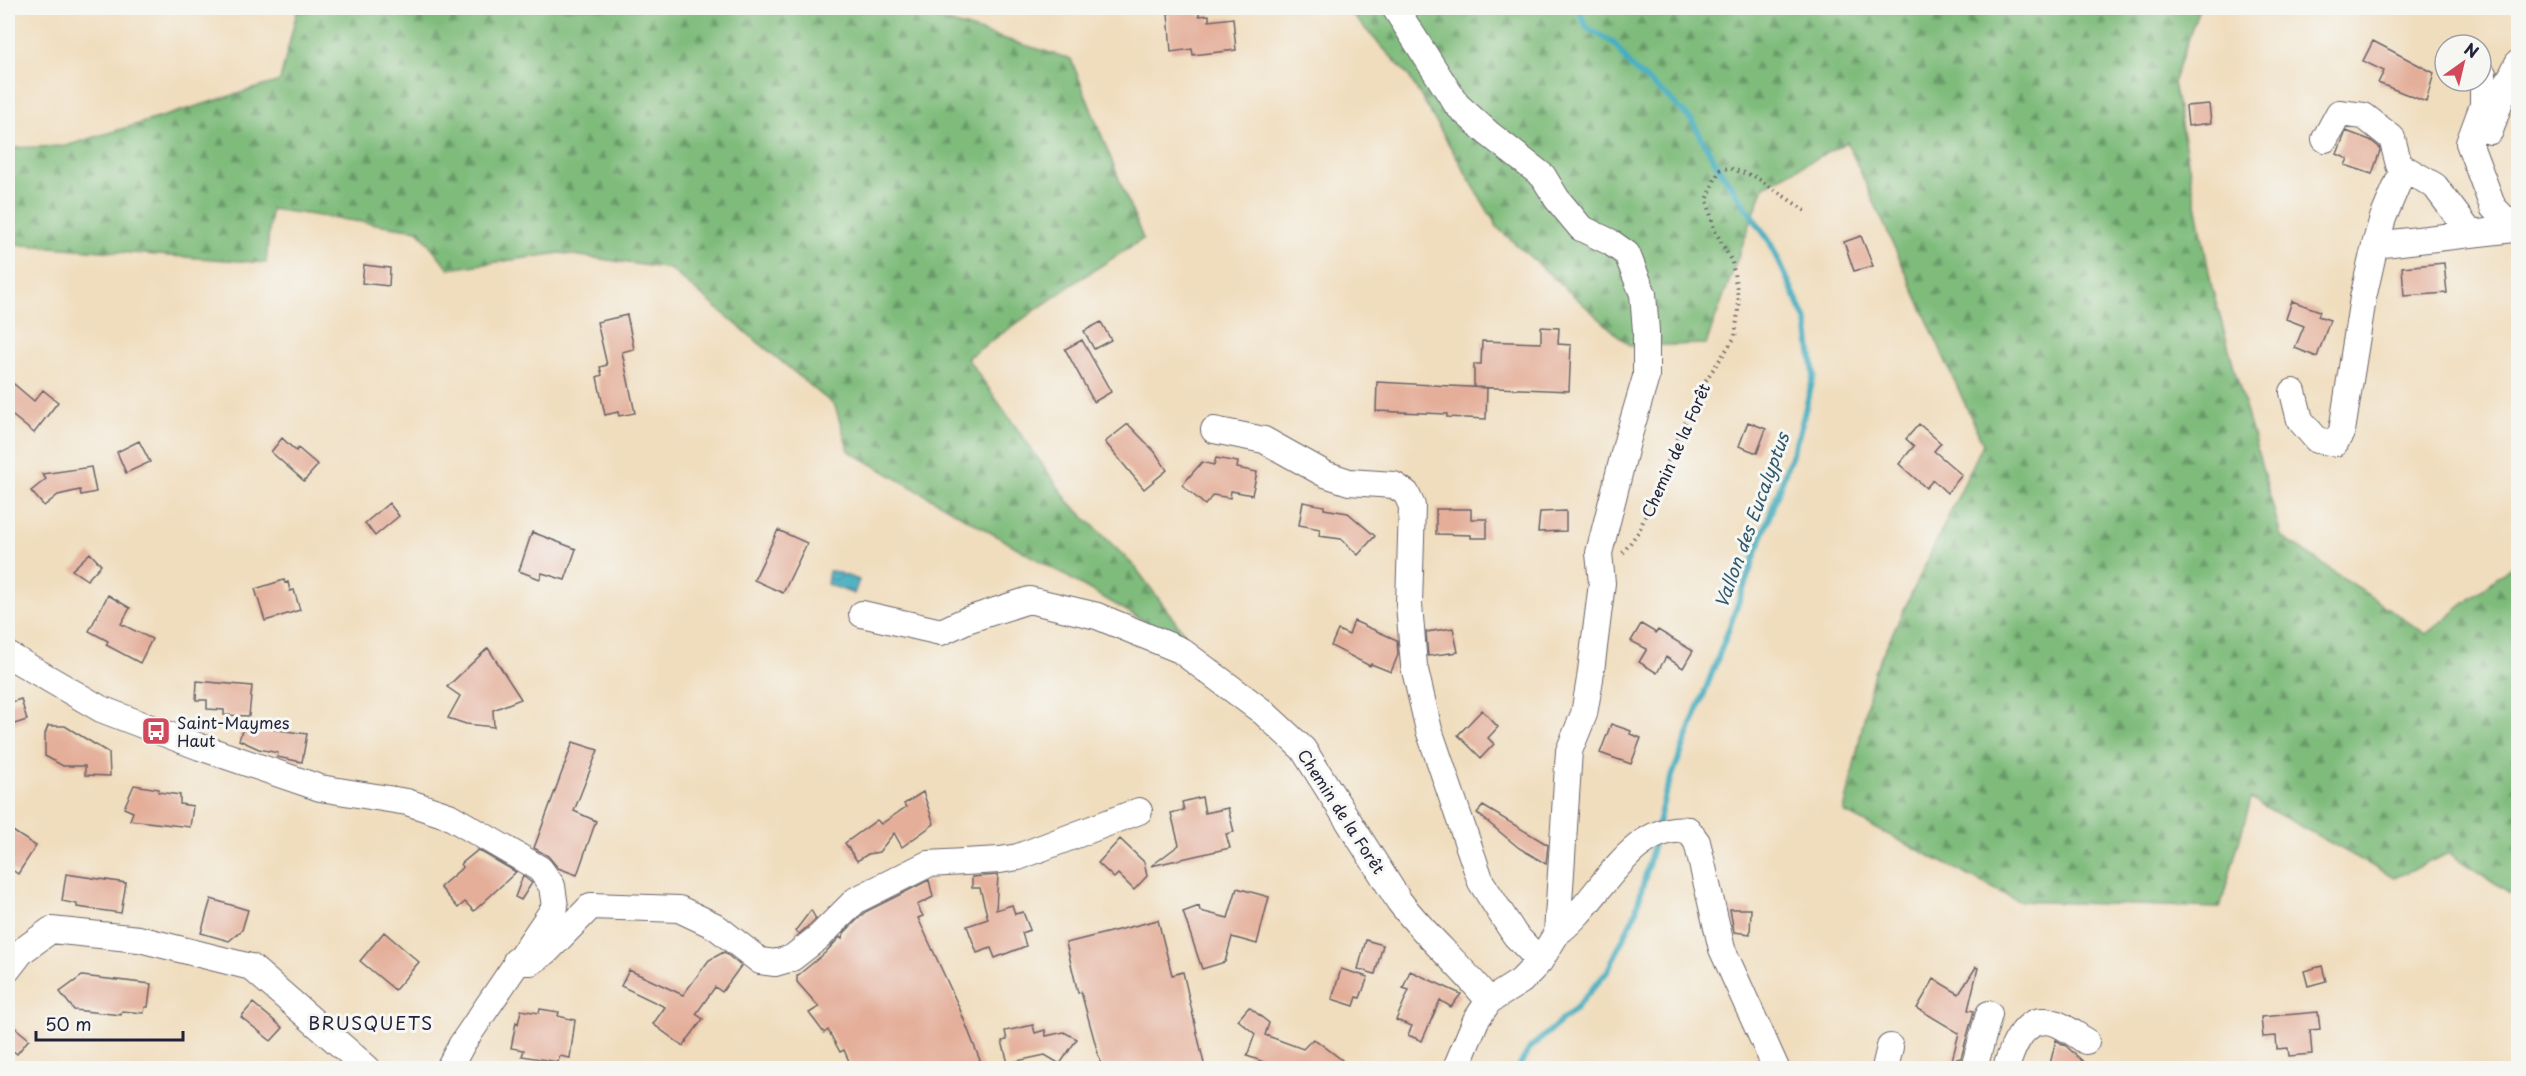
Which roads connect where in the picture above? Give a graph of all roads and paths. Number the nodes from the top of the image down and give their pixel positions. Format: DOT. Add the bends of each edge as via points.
graph roads {
  1 [pos="1395,8"];
  2 [pos="2518,63"];
  3 [pos="2483,93"];
  4 [pos="2325,140"];
  5 [pos="2474,160"];
  6 [pos="2404,168"];
  7 [pos="1807,212"];
  8 [pos="2516,230"];
  9 [pos="2470,234"];
  10 [pos="2375,245"];
  11 [pos="2293,392"];
  12 [pos="1214,430"];
  13 [pos="1602,583"];
  14 [pos="862,614"];
  15 [pos="8,655"];
  16 [pos="1139,811"];
  17 [pos="1557,933"];
  18 [pos="516,961"];
  19 [pos="1539,961"];
  20 [pos="8,969"];
  21 [pos="1489,1002"];
  22 [pos="1989,1014"];
  23 [pos="2086,1041"];
  24 [pos="367,1068"];
  25 [pos="449,1068"];
  26 [pos="1456,1068"];
  27 [pos="1776,1068"];
  28 [pos="1974,1068"];
  29 [pos="2006,1068"];
  1 -- 13 [label="street" via="1457,105 1543,176 1581,228 1627,254 1643,294 1646,377 1599,553"];
  2 -- 5 [label="street" via="2487,140"];
  3 -- 5 [label="street" via="2469,143"];
  4 -- 6 [label="street" via="2339,112 2364,116 2391,138 2399,165"];
  5 -- 8 [label="street" via="2493,207"];
  6 -- 9 [label="street" via="2435,186"];
  6 -- 10 [label="street"];
  7 -- 13 [label="path, Chemin de la Forêt" via="1756,177 1729,168 1720,170 1715,178 1707,200 1714,229 1732,262 1739,302 1735,337 1704,382 1638,531"];
  8 -- 9 [label="street"];
  9 -- 10 [label="street"];
  10 -- 11 [label="street" via="2342,431 2336,443 2317,440 2311,434 2300,420"];
  12 -- 19 [label="street" via="1264,440 1325,474 1349,482 1394,485 1406,493 1412,506 1409,604 1414,666 1429,730 1481,882 1515,935"];
  13 -- 17 [label="street" via="1584,714 1569,752"];
  14 -- 21 [label="street, Chemin de la Forêt" via="941,632 1029,600 1096,616 1180,650 1263,712 1302,749 1399,901"];
  15 -- 18 [label="street" via="102,709 200,747 320,788 407,802 449,816 540,869 552,886 555,907"];
  16 -- 18 [label="street" via="1018,856 928,864 855,900 819,937 792,958 776,963 760,961 716,926 679,909 591,906 547,951 531,962"];
  17 -- 19 [label="street"];
  17 -- 27 [label="street" via="1570,924 1644,841 1672,828 1688,830 1697,842 1722,950"];
  18 -- 25 [label="street"];
  19 -- 21 [label="street" via="1521,981"];
  20 -- 24 [label="street" via="22,951 51,930 139,939 251,967"];
  21 -- 26 [label="street" via="1476,1020"];
  22 -- 28 [label="street"];
  23 -- 29 [label="street" via="2051,1022 2035,1023 2022,1032"];
}
